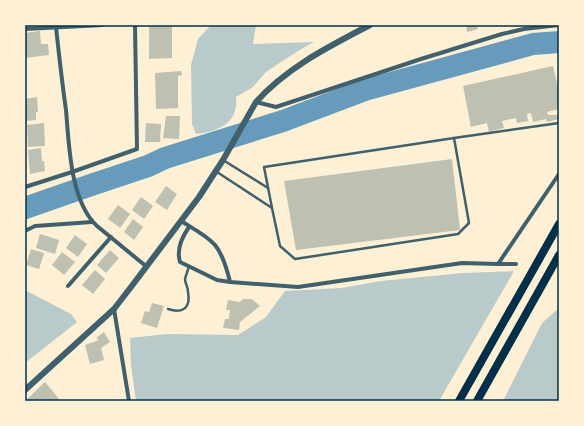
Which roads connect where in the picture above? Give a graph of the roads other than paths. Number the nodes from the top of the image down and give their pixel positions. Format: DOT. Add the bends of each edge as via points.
graph roads {
  1 [pos="103,25"];
  2 [pos="135,25"];
  3 [pos="370,25"];
  4 [pos="559,25"];
  5 [pos="56,27"];
  6 [pos="25,29"];
  7 [pos="256,102"];
  8 [pos="559,123"];
  9 [pos="454,138"];
  10 [pos="223,160"];
  11 [pos="216,171"];
  12 [pos="72,172"];
  13 [pos="559,174"];
  14 [pos="25,187"];
  15 [pos="268,188"];
  16 [pos="272,208"];
  17 [pos="181,221"];
  18 [pos="92,222"];
  19 [pos="559,224"];
  20 [pos="190,227"];
  21 [pos="25,231"];
  22 [pos="111,237"];
  23 [pos="559,256"];
  24 [pos="498,264"];
  25 [pos="516,264"];
  26 [pos="189,266"];
  27 [pos="147,267"];
  28 [pos="230,282"];
  29 [pos="68,286"];
  30 [pos="114,309"];
  31 [pos="168,309"];
  32 [pos="25,390"];
  33 [pos="129,401"];
  34 [pos="459,401"];
  35 [pos="477,401"];
  1 -- 5 [label="street"];
  2 -- 12 [label="street" via="137,149"];
  3 -- 7 [label="street" via="295,68 277,81"];
  4 -- 7 [label="street" via="502,34 276,107"];
  5 -- 6 [label="street"];
  5 -- 12 [label="street"];
  7 -- 10 [label="street"];
  8 -- 9 [label="lane"];
  9 -- 15 [label="lane" via="264,167"];
  9 -- 16 [label="lane" via="469,223 458,234 294,259 280,246"];
  10 -- 11 [label="street"];
  10 -- 15 [label="lane"];
  11 -- 16 [label="lane"];
  11 -- 17 [label="street"];
  12 -- 14 [label="street"];
  12 -- 18 [label="street" via="84,208"];
  13 -- 24 [label="street"];
  15 -- 16 [label="lane"];
  17 -- 20 [label="street"];
  17 -- 27 [label="street"];
  18 -- 21 [label="street" via="35,226"];
  18 -- 22 [label="street"];
  19 -- 34 [label="main road"];
  20 -- 26 [label="street" via="182,238 178,257 180,262"];
  20 -- 28 [label="street" via="215,245 225,264"];
  22 -- 27 [label="street"];
  22 -- 29 [label="street"];
  23 -- 35 [label="main road"];
  24 -- 25 [label="street"];
  24 -- 28 [label="street" via="462,263 298,286"];
  26 -- 28 [label="street" via="217,280"];
  26 -- 31 [label="lane" via="185,278 188,291 187,305 180,311"];
  27 -- 30 [label="street"];
  30 -- 32 [label="street"];
  30 -- 33 [label="street"];
}
